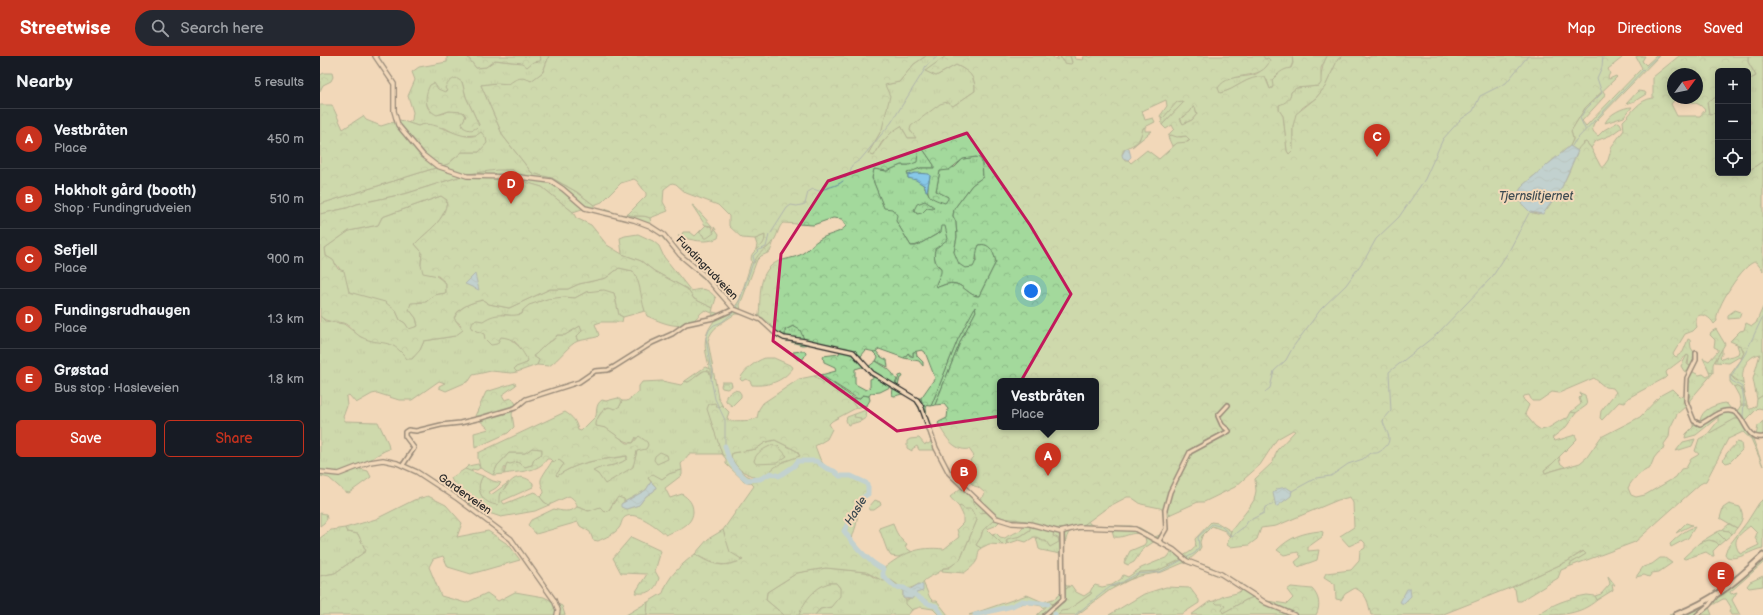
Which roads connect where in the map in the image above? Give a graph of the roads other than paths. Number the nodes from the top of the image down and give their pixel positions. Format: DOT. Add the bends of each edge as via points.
graph roads {
  1 [pos="376,56"];
  2 [pos="734,309"];
  3 [pos="1696,354"];
  4 [pos="1228,405"];
  5 [pos="1763,437"];
  6 [pos="403,465"];
  7 [pos="320,472"];
  8 [pos="1062,532"];
  9 [pos="1159,541"];
  10 [pos="1763,556"];
  11 [pos="1715,597"];
  12 [pos="557,615"];
  13 [pos="1045,615"];
  14 [pos="1294,615"];
  15 [pos="1676,615"];
  16 [pos="1697,615"];
  1 -- 2 [label="street, Fundingrudveien" via="394,84 394,111 398,124 423,154 437,166 467,176 519,177 551,181 587,209 650,226 664,235 680,255 700,272"];
  2 -- 6 [label="street" via="714,318 686,324 608,370 595,371 579,382 526,399 515,408 470,421 416,432 408,430 405,436 414,448"];
  2 -- 8 [label="street, Fundingrudveien" via="761,320 784,338 853,352 872,373 917,400 949,473 992,515 1006,521"];
  3 -- 5 [label="street" via="1686,384 1686,401 1694,421 1700,424 1722,411 1729,410 1739,416 1751,435"];
  4 -- 9 [label="street" via="1218,416 1229,431 1190,452 1172,486 1165,510 1165,532"];
  6 -- 7 [label="street, Garderveien" via="377,460 339,474"];
  6 -- 12 [label="street, Garderveien" via="438,485 511,538 554,600"];
  8 -- 9 [label="street, Fundingrudveien" via="1079,527 1131,528"];
  8 -- 13 [label="street" via="1063,599"];
  9 -- 14 [label="street, Fundingrudveien" via="1187,561 1221,574 1266,603"];
  10 -- 11 [label="main road"];
  11 -- 15 [label="main road"];
  11 -- 16 [label="street"];
}
